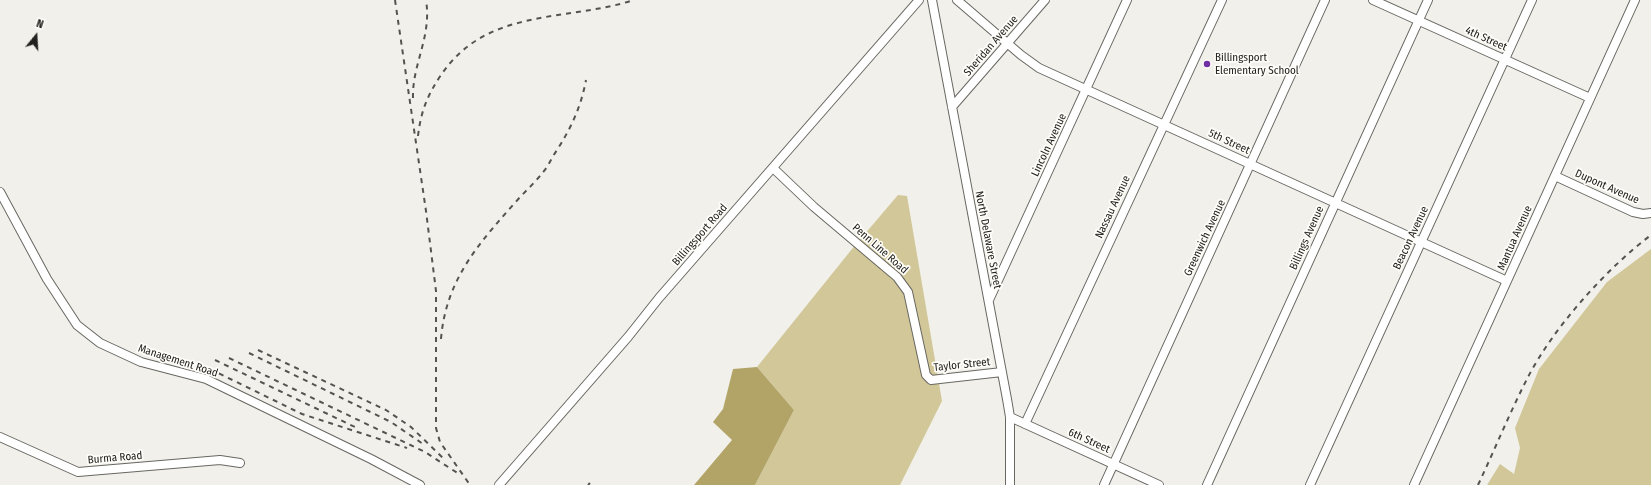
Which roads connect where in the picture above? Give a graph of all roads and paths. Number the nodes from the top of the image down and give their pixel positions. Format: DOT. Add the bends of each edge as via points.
graph roads {
  1 [pos="919,0"];
  2 [pos="932,0"];
  3 [pos="956,0"];
  4 [pos="1045,0"];
  5 [pos="1127,0"];
  6 [pos="1222,0"];
  7 [pos="1325,0"];
  8 [pos="1373,0"];
  9 [pos="1428,0"];
  10 [pos="1532,0"];
  11 [pos="1635,0"];
  12 [pos="1418,20"];
  13 [pos="1008,44"];
  14 [pos="1504,60"];
  15 [pos="1087,89"];
  16 [pos="1590,98"];
  17 [pos="952,107"];
  18 [pos="1164,124"];
  19 [pos="1250,164"];
  20 [pos="773,168"];
  21 [pos="1555,176"];
  22 [pos="0,192"];
  23 [pos="1335,203"];
  24 [pos="1651,213"];
  25 [pos="1421,242"];
  26 [pos="1507,281"];
  27 [pos="989,300"];
  28 [pos="1002,372"];
  29 [pos="926,375"];
  30 [pos="1010,417"];
  31 [pos="1025,424"];
  32 [pos="0,436"];
  33 [pos="240,463"];
  34 [pos="1113,464"];
  35 [pos="420,485"];
  36 [pos="499,485"];
  37 [pos="1010,485"];
  38 [pos="1104,485"];
  39 [pos="1159,485"];
  40 [pos="1207,485"];
  41 [pos="1310,485"];
  42 [pos="1414,485"];
  1 -- 20 [label="street, Billingsport Road"];
  2 -- 17 [label="street, North Delaware Street"];
  3 -- 13 [label="street, 5th Street"];
  4 -- 13 [label="street, Sheridan Avenue"];
  5 -- 15 [label="street, Lincoln Avenue"];
  6 -- 18 [label="street, Nassau Avenue"];
  7 -- 19 [label="street, Greenwich Avenue"];
  8 -- 12 [label="street, 4th Street"];
  9 -- 12 [label="street, Billings Avenue"];
  10 -- 14 [label="street, Beacon Avenue"];
  11 -- 16 [label="street, Mantua Avenue"];
  12 -- 14 [label="street, 4th Street"];
  12 -- 23 [label="street, Billings Avenue"];
  13 -- 15 [label="street, 5th Street" via="1039,68"];
  13 -- 17 [label="street, Sheridan Avenue"];
  14 -- 16 [label="street, 4th Street"];
  14 -- 25 [label="street, Beacon Avenue"];
  15 -- 18 [label="street, 5th Street"];
  15 -- 27 [label="street, Lincoln Avenue"];
  16 -- 21 [label="street, Mantua Avenue"];
  17 -- 27 [label="street, North Delaware Street"];
  18 -- 19 [label="street, 5th Street"];
  18 -- 31 [label="street, Nassau Avenue"];
  19 -- 23 [label="street, 5th Street"];
  19 -- 34 [label="street, Greenwich Avenue"];
  20 -- 29 [label="street, Penn Line Road" via="897,277 908,292"];
  20 -- 36 [label="street, Billingsport Road"];
  21 -- 24 [label="street, Dupont Avenue" via="1633,212"];
  21 -- 26 [label="street, Mantua Avenue"];
  22 -- 35 [label="street, Management Road" via="47,280 77,324 100,343 141,362 206,379"];
  23 -- 25 [label="street, 5th Street"];
  23 -- 40 [label="street, Billings Avenue"];
  25 -- 26 [label="street, 5th Street"];
  25 -- 41 [label="street, Beacon Avenue"];
  26 -- 42 [label="street, Mantua Avenue"];
  27 -- 28 [label="street, North Delaware Street"];
  28 -- 29 [label="street, Taylor Street" via="931,380"];
  28 -- 30 [label="street, North Delaware Street"];
  30 -- 31 [label="street, 6th Street"];
  30 -- 37 [label="street, North Delaware Street"];
  31 -- 34 [label="street, 6th Street"];
  32 -- 33 [label="street, Burma Road" via="78,472 220,460"];
  34 -- 38 [label="street, Greenwich Avenue"];
  34 -- 39 [label="street, 6th Street"];
}
